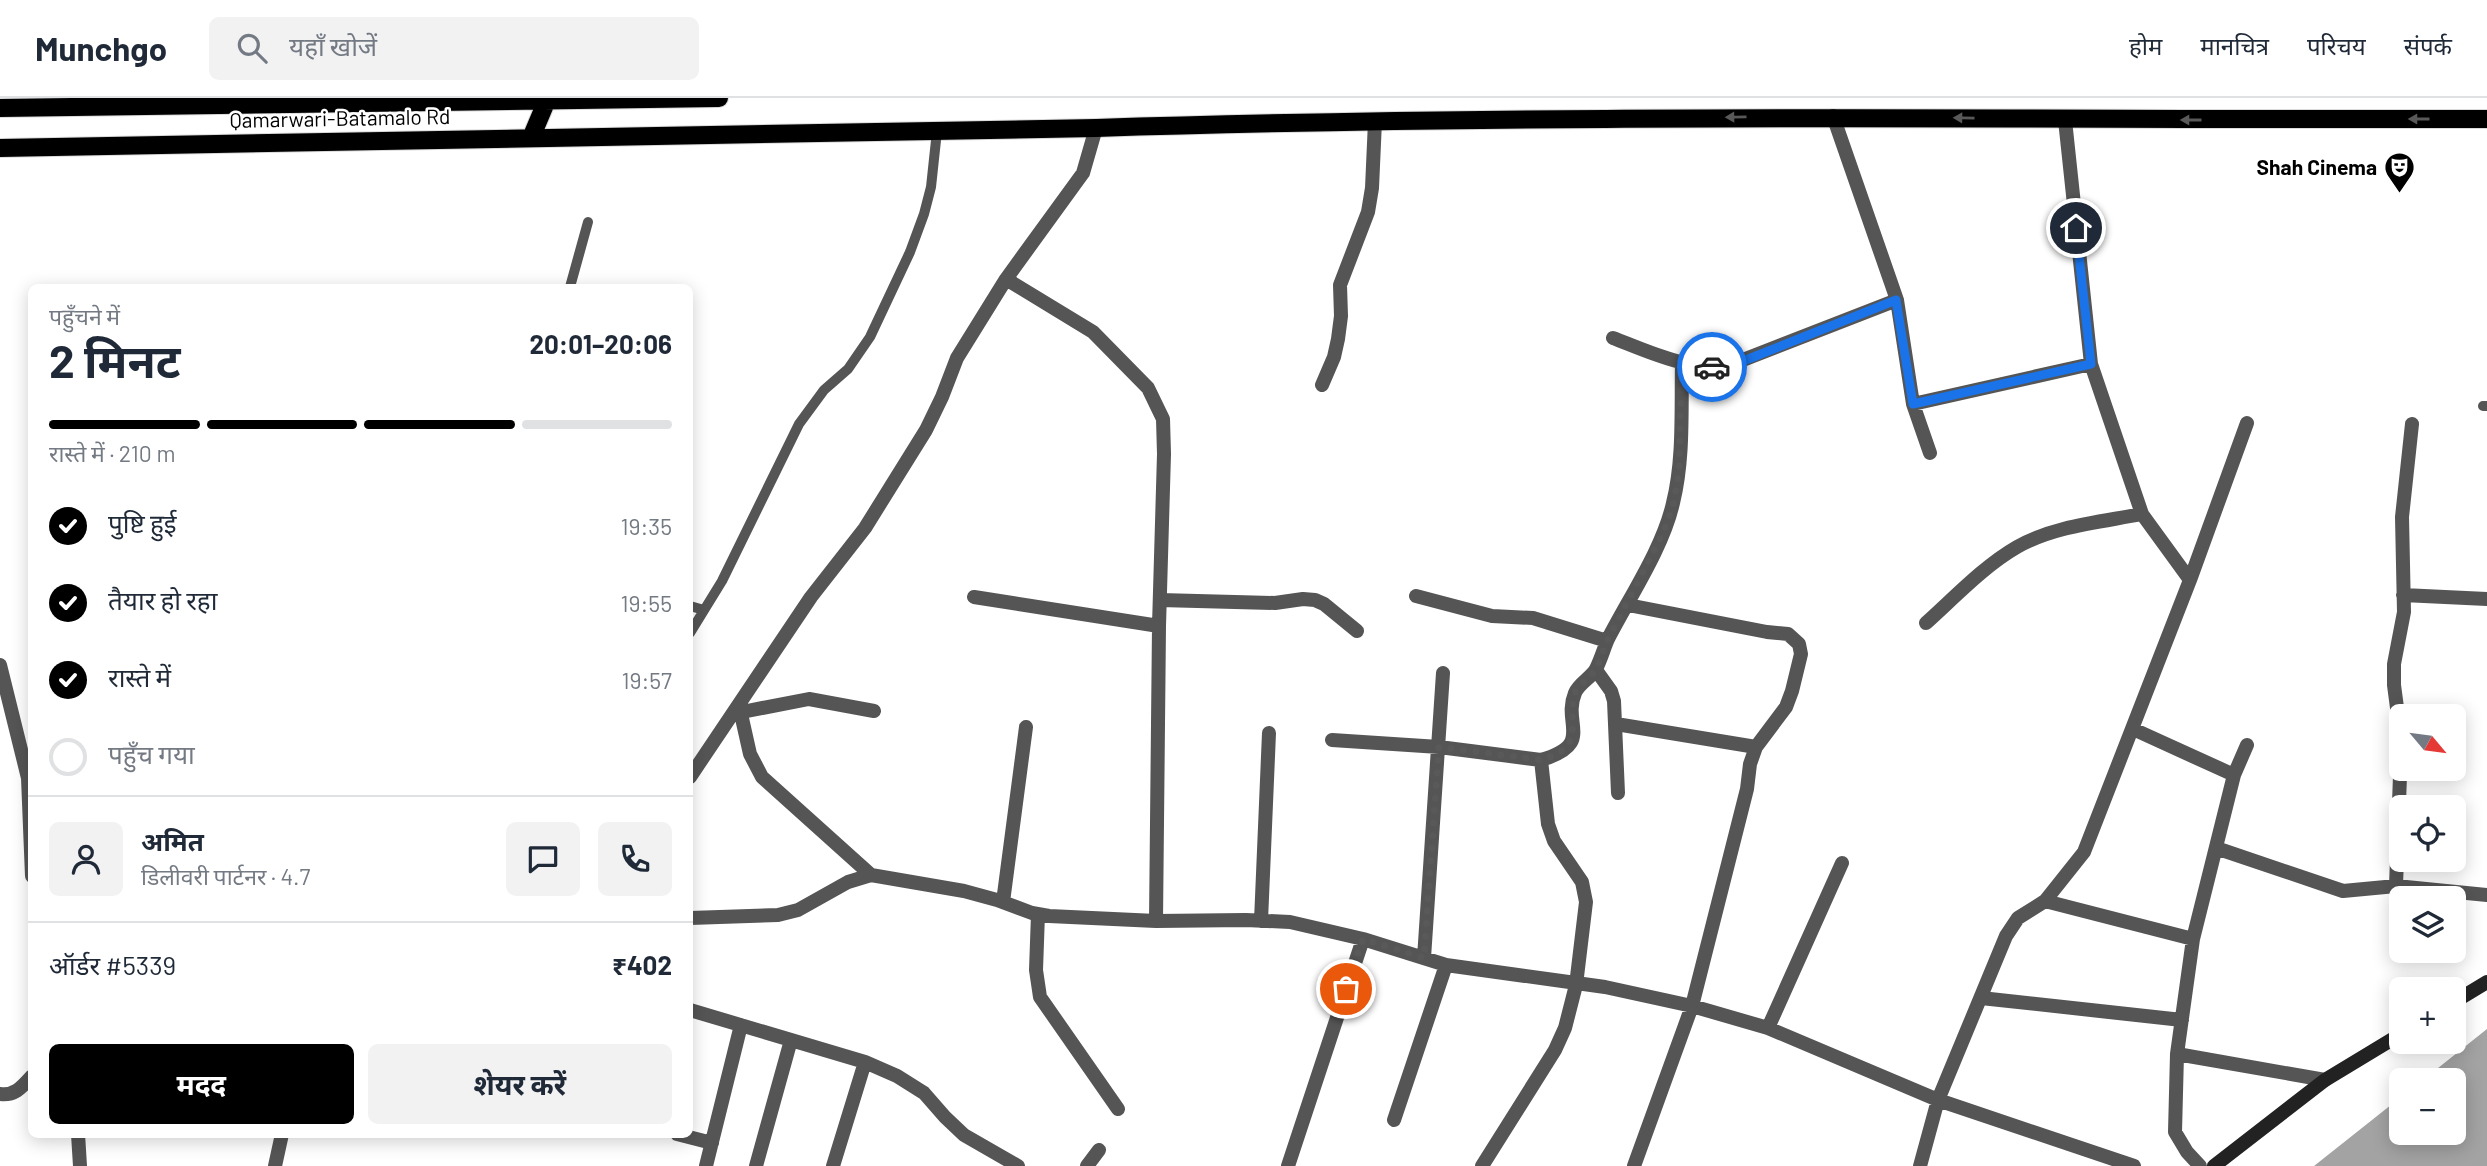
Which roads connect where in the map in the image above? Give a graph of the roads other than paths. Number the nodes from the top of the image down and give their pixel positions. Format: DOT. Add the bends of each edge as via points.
graph roads {
  1 [pos="719,98"];
  2 [pos="547,99"];
  3 [pos="0,108"];
  4 [pos="1833,117"];
  5 [pos="2487,119"];
  6 [pos="2065,120"];
  7 [pos="1375,121"];
  8 [pos="1096,128"];
  9 [pos="937,131"];
  10 [pos="531,138"];
  11 [pos="0,148"];
  12 [pos="588,222"];
  13 [pos="1006,279"];
  14 [pos="571,284"];
  15 [pos="1896,300"];
  16 [pos="1613,338"];
  17 [pos="2091,364"];
  18 [pos="1682,365"];
  19 [pos="1322,385"];
  20 [pos="1913,404"];
  21 [pos="2247,423"];
  22 [pos="2412,424"];
  23 [pos="1930,453"];
  24 [pos="2142,514"];
  25 [pos="2190,580"];
  26 [pos="2403,595"];
  27 [pos="1416,596"];
  28 [pos="974,597"];
  29 [pos="2487,599"];
  30 [pos="1160,600"];
  31 [pos="1628,604"];
  32 [pos="693,607"];
  33 [pos="704,610"];
  34 [pos="1926,623"];
  35 [pos="1159,626"];
  36 [pos="693,628"];
  37 [pos="1357,631"];
  38 [pos="1607,641"];
  39 [pos="0,665"];
  40 [pos="1596,670"];
  41 [pos="1443,673"];
  42 [pos="2398,704"];
  43 [pos="741,708"];
  44 [pos="874,711"];
  45 [pos="1616,724"];
  46 [pos="1026,727"];
  47 [pos="2133,729"];
  48 [pos="1269,733"];
  49 [pos="1332,740"];
  50 [pos="2247,745"];
  51 [pos="1439,747"];
  52 [pos="1756,747"];
  53 [pos="1541,760"];
  54 [pos="693,773"];
  55 [pos="2234,775"];
  56 [pos="28,778"];
  57 [pos="2400,781"];
  58 [pos="1618,793"];
  59 [pos="2216,848"];
  60 [pos="1842,863"];
  61 [pos="871,875"];
  62 [pos="2389,886"];
  63 [pos="2396,886"];
  64 [pos="2466,893"];
  65 [pos="2487,895"];
  66 [pos="2045,901"];
  67 [pos="1003,902"];
  68 [pos="1038,914"];
  69 [pos="693,918"];
  70 [pos="1261,920"];
  71 [pos="1156,921"];
  72 [pos="1363,939"];
  73 [pos="2193,939"];
  74 [pos="1424,958"];
  75 [pos="1446,965"];
  76 [pos="2487,982"];
  77 [pos="1576,985"];
  78 [pos="2466,995"];
  79 [pos="1980,998"];
  80 [pos="1692,1006"];
  81 [pos="693,1011"];
  82 [pos="2182,1020"];
  83 [pos="741,1025"];
  84 [pos="1768,1028"];
  85 [pos="791,1040"];
  86 [pos="2389,1041"];
  87 [pos="2177,1054"];
  88 [pos="865,1062"];
  89 [pos="28,1080"];
  90 [pos="2325,1080"];
  91 [pos="0,1094"];
  92 [pos="1938,1100"];
  93 [pos="1118,1109"];
  94 [pos="1394,1120"];
  95 [pos="78,1138"];
  96 [pos="281,1138"];
  97 [pos="693,1138"];
  98 [pos="712,1143"];
  99 [pos="1099,1150"];
  100 [pos="80,1166"];
  101 [pos="275,1166"];
  102 [pos="706,1166"];
  103 [pos="756,1166"];
  104 [pos="833,1166"];
  105 [pos="1018,1166"];
  106 [pos="1087,1166"];
  107 [pos="1288,1166"];
  108 [pos="1482,1166"];
  109 [pos="1634,1166"];
  110 [pos="1920,1166"];
  111 [pos="2134,1166"];
  112 [pos="2200,1166"];
  113 [pos="2214,1166"];
  1 -- 2 [label="main road, Qamarwari-Batamalo Rd"];
  2 -- 3 [label="main road, Qamarwari-Batamalo Rd"];
  2 -- 10 [label="main road"];
  6 -- 4 [label="main road, Qamarwari-Batamalo Rd, one-way"];
  4 -- 7 [label="main road, Qamarwari-Batamalo Rd, one-way"];
  4 -- 15 [label="street"];
  5 -- 6 [label="main road, Qamarwari-Batamalo Rd, one-way"];
  6 -- 17 [label="street"];
  7 -- 8 [label="main road, Qamarwari-Batamalo Rd"];
  7 -- 19 [label="street" via="1368,212 1340,285 1338,339"];
  8 -- 9 [label="main road, Qamarwari-Batamalo Rd"];
  8 -- 13 [label="street" via="1083,173"];
  9 -- 10 [label="main road, Qamarwari-Batamalo Rd"];
  9 -- 33 [label="lane" via="924,214 870,337 799,424"];
  10 -- 11 [label="main road, Qamarwari-Batamalo Rd"];
  12 -- 14 [label="lane"];
  13 -- 30 [label="street" via="1093,332 1148,388 1163,419"];
  13 -- 43 [label="street" via="957,358 926,430"];
  15 -- 18 [label="street" via="1730,365"];
  15 -- 20 [label="street"];
  16 -- 18 [label="street"];
  17 -- 20 [label="street"];
  17 -- 24 [label="street"];
  18 -- 31 [label="street" via="1679,473 1673,506"];
  20 -- 23 [label="street"];
  21 -- 25 [label="street"];
  22 -- 26 [label="street" via="2402,516"];
  24 -- 25 [label="street"];
  24 -- 34 [label="street" via="2067,528 2018,546"];
  25 -- 47 [label="street"];
  26 -- 29 [label="street"];
  26 -- 42 [label="street" via="2394,664"];
  27 -- 38 [label="street" via="1492,616 1533,618"];
  28 -- 35 [label="street"];
  30 -- 35 [label="street"];
  30 -- 37 [label="street" via="1315,600"];
  31 -- 38 [label="street"];
  31 -- 52 [label="street" via="1794,637 1801,654 1792,691 1786,707"];
  32 -- 33 [label="lane"];
  33 -- 36 [label="lane"];
  35 -- 71 [label="street"];
  38 -- 40 [label="street"];
  39 -- 56 [label="street"];
  40 -- 45 [label="street" via="1611,691"];
  40 -- 53 [label="street" via="1574,695 1572,741 1556,755"];
  41 -- 51 [label="street"];
  43 -- 44 [label="street" via="809,699"];
  43 -- 54 [label="street"];
  43 -- 61 [label="street" via="750,754 762,777"];
  45 -- 52 [label="street"];
  45 -- 58 [label="street"];
  46 -- 67 [label="street"];
  47 -- 55 [label="street"];
  47 -- 66 [label="street" via="2084,852"];
  48 -- 70 [label="street"];
  49 -- 51 [label="street"];
  50 -- 55 [label="street"];
  51 -- 53 [label="street"];
  51 -- 74 [label="street"];
  52 -- 80 [label="street"];
  53 -- 77 [label="street" via="1548,824 1582,882 1586,902"];
  55 -- 59 [label="street"];
  57 -- 63 [label="street"];
  59 -- 62 [label="street" via="2333,889"];
  59 -- 73 [label="street"];
  60 -- 84 [label="street"];
  61 -- 67 [label="street"];
  61 -- 69 [label="street" via="778,915"];
  64 -- 65 [label="street"];
  66 -- 73 [label="street"];
  66 -- 79 [label="street" via="2013,925"];
  67 -- 68 [label="street"];
  68 -- 71 [label="street"];
  68 -- 93 [label="street" via="1040,997"];
  70 -- 71 [label="street"];
  70 -- 72 [label="street"];
  72 -- 74 [label="street"];
  72 -- 107 [label="street"];
  73 -- 82 [label="street"];
  74 -- 75 [label="street"];
  75 -- 77 [label="street"];
  75 -- 94 [label="street"];
  76 -- 78 [label="street"];
  77 -- 80 [label="street"];
  77 -- 108 [label="street" via="1555,1050"];
  79 -- 82 [label="street"];
  79 -- 92 [label="street"];
  80 -- 84 [label="street"];
  80 -- 109 [label="street"];
  81 -- 83 [label="street"];
  82 -- 87 [label="street"];
  83 -- 85 [label="street"];
  83 -- 98 [label="street"];
  84 -- 92 [label="street"];
  85 -- 88 [label="street"];
  85 -- 103 [label="street"];
  86 -- 90 [label="street"];
  87 -- 90 [label="street"];
  87 -- 112 [label="street" via="2175,1132"];
  88 -- 104 [label="street"];
  88 -- 105 [label="street" via="911,1084 964,1135"];
  89 -- 91 [label="street" via="12,1094"];
  90 -- 113 [label="street"];
  92 -- 110 [label="street"];
  92 -- 111 [label="street"];
  95 -- 100 [label="street"];
  96 -- 101 [label="street"];
  97 -- 98 [label="street"];
  98 -- 102 [label="street"];
  99 -- 106 [label="street"];
}
